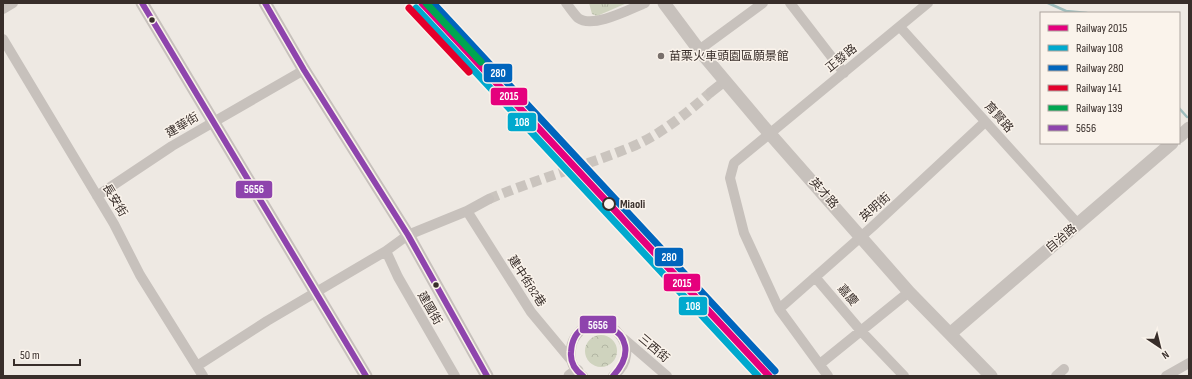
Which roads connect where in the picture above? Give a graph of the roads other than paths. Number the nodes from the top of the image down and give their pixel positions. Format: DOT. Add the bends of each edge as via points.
graph roads {
  1 [pos="12,3"];
  2 [pos="142,3"];
  3 [pos="265,3"];
  4 [pos="566,3"];
  5 [pos="645,3"];
  6 [pos="664,3"];
  7 [pos="763,3"];
  8 [pos="790,3"];
  9 [pos="928,3"];
  10 [pos="3,9"];
  11 [pos="900,27"];
  12 [pos="3,39"];
  13 [pos="699,50"];
  14 [pos="304,70"];
  15 [pos="844,73"];
  16 [pos="725,81"];
  17 [pos="711,92"];
  18 [pos="213,121"];
  19 [pos="985,122"];
  20 [pos="1189,128"];
  21 [pos="770,134"];
  22 [pos="1180,136"];
  23 [pos="1171,144"];
  24 [pos="97,196"];
  25 [pos="489,199"];
  26 [pos="467,210"];
  27 [pos="1078,224"];
  28 [pos="408,234"];
  29 [pos="862,236"];
  30 [pos="386,251"];
  31 [pos="815,277"];
  32 [pos="317,292"];
  33 [pos="910,292"];
  34 [pos="779,309"];
  35 [pos="861,331"];
  36 [pos="951,333"];
  37 [pos="624,340"];
  38 [pos="1189,363"];
  39 [pos="820,364"];
  40 [pos="197,366"];
  41 [pos="1064,369"];
  42 [pos="577,372"];
  43 [pos="203,376"];
  44 [pos="366,376"];
  45 [pos="455,376"];
  46 [pos="487,376"];
  47 [pos="613,376"];
  48 [pos="667,376"];
  49 [pos="828,376"];
  50 [pos="904,376"];
  51 [pos="991,376"];
  52 [pos="1056,376"];
  53 [pos="1166,376"];
  1 -- 10 [label="street"];
  2 -- 18 [label="street"];
  3 -- 14 [label="street"];
  4 -- 5 [label="street" via="578,18 598,21"];
  6 -- 13 [label="street, 英才路"];
  7 -- 13 [label="street"];
  8 -- 15 [label="street"];
  9 -- 11 [label="street, 正發路"];
  11 -- 15 [label="street, 正發路"];
  11 -- 19 [label="street, 育賢路"];
  12 -- 24 [label="street, 長安街"];
  13 -- 16 [label="street, 英才路"];
  14 -- 18 [label="street, 建華街"];
  14 -- 28 [label="street"];
  15 -- 21 [label="street, 正發路"];
  16 -- 17 [label="street"];
  16 -- 21 [label="street, 英才路"];
  18 -- 24 [label="street, 建華街"];
  18 -- 32 [label="street"];
  19 -- 27 [label="street, 育賢路"];
  19 -- 29 [label="street, 英明街"];
  20 -- 22 [label="street"];
  21 -- 29 [label="street, 英才路"];
  21 -- 34 [label="street, 正發路" via="734,163 730,178 744,233"];
  23 -- 27 [label="street, 自治路"];
  24 -- 40 [label="street, 長安街" via="140,275"];
  25 -- 26 [label="street"];
  26 -- 28 [label="street"];
  26 -- 42 [label="street, 建中街82巷" via="531,312"];
  27 -- 36 [label="street, 自治路"];
  28 -- 30 [label="street"];
  28 -- 46 [label="street"];
  29 -- 31 [label="street, 英明街"];
  29 -- 33 [label="street, 英才路"];
  30 -- 32 [label="street"];
  30 -- 45 [label="street, 建國街" via="398,277"];
  31 -- 34 [label="street, 英明街"];
  31 -- 35 [label="street, 嘉慶"];
  32 -- 40 [label="street"];
  32 -- 44 [label="street"];
  33 -- 35 [label="street"];
  33 -- 36 [label="street, 英才路"];
  34 -- 39 [label="street"];
  35 -- 39 [label="street"];
  35 -- 50 [label="street, 嘉慶"];
  36 -- 51 [label="street, 英才路"];
  37 -- 42 [label="street, 三西街" via="610,326 600,324 583,329 574,339 570,351"];
  37 -- 47 [label="street" via="624,365"];
  37 -- 48 [label="street, 三西街"];
  38 -- 53 [label="street"];
  39 -- 49 [label="street"];
  40 -- 43 [label="street, 長安街"];
  41 -- 52 [label="street"];
}
